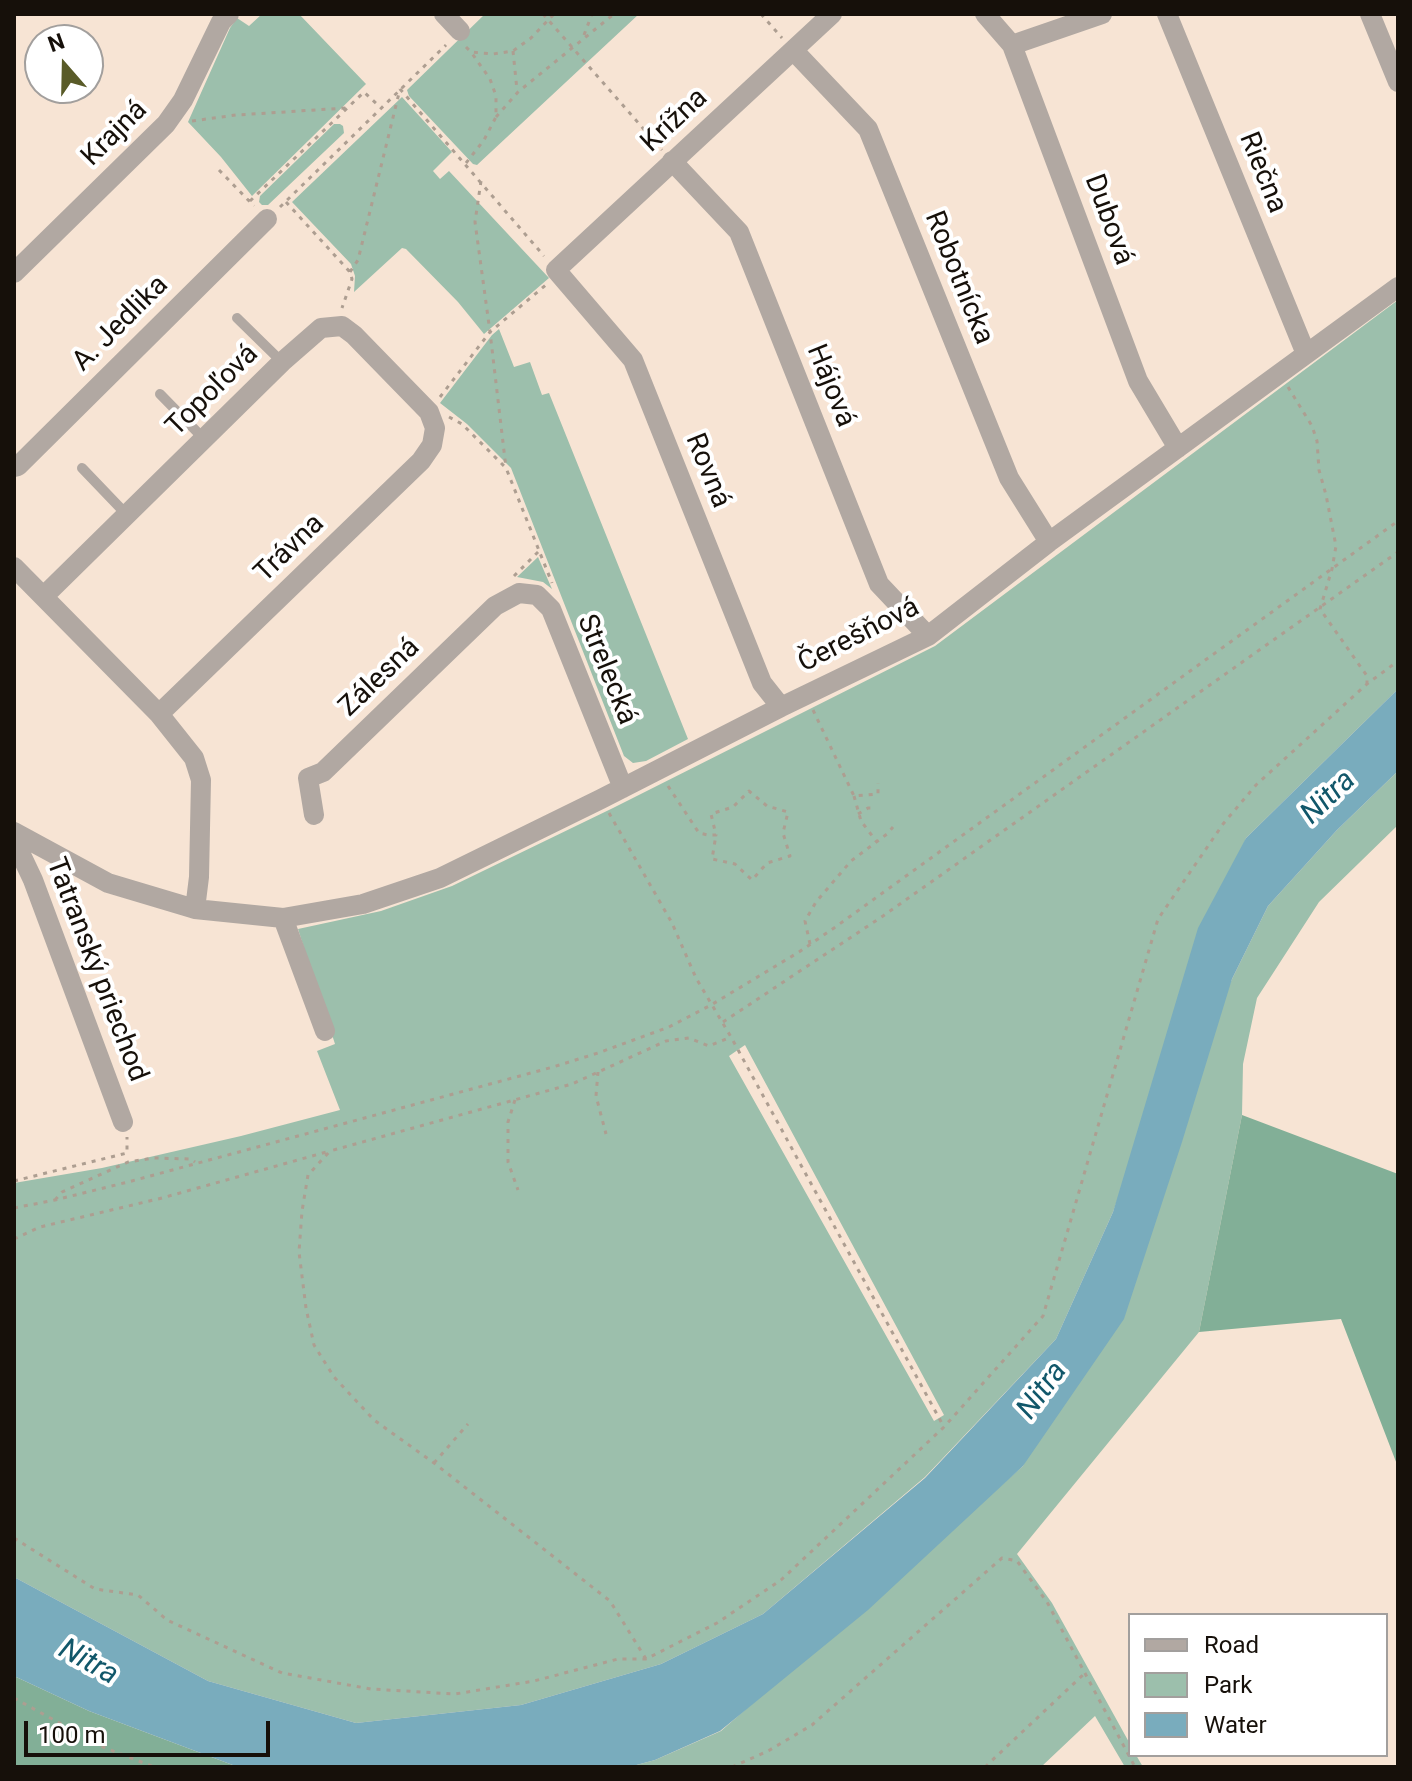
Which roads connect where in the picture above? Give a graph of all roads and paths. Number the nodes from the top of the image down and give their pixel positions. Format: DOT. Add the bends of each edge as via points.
graph roads {
  1 [pos="229,14"];
  2 [pos="444,14"];
  3 [pos="543,14"];
  4 [pos="554,14"];
  5 [pos="592,14"];
  6 [pos="614,14"];
  7 [pos="761,14"];
  8 [pos="832,14"];
  9 [pos="985,14"];
  10 [pos="1102,14"];
  11 [pos="1167,14"];
  12 [pos="1370,14"];
  13 [pos="548,20"];
  14 [pos="457,34"];
  15 [pos="583,38"];
  16 [pos="1012,45"];
  17 [pos="573,47"];
  18 [pos="513,51"];
  19 [pos="794,51"];
  20 [pos="471,52"];
  21 [pos="1398,82"];
  22 [pos="400,89"];
  23 [pos="518,92"];
  24 [pos="347,108"];
  25 [pos="381,108"];
  26 [pos="496,117"];
  27 [pos="166,124"];
  28 [pos="672,161"];
  29 [pos="466,163"];
  30 [pos="219,170"];
  31 [pos="481,181"];
  32 [pos="250,201"];
  33 [pos="285,201"];
  34 [pos="267,219"];
  35 [pos="556,270"];
  36 [pos="350,272"];
  37 [pos="14,273"];
  38 [pos="1398,287"];
  39 [pos="339,315"];
  40 [pos="237,318"];
  41 [pos="490,332"];
  42 [pos="1306,354"];
  43 [pos="282,362"];
  44 [pos="1279,374"];
  45 [pos="160,394"];
  46 [pos="436,409"];
  47 [pos="205,440"];
  48 [pos="1178,448"];
  49 [pos="14,467"];
  50 [pos="82,468"];
  51 [pos="506,468"];
  52 [pos="127,515"];
  53 [pos="1398,521"];
  54 [pos="1049,542"];
  55 [pos="539,551"];
  56 [pos="1398,552"];
  57 [pos="14,567"];
  58 [pos="1332,569"];
  59 [pos="515,585"];
  60 [pos="553,585"];
  61 [pos="44,596"];
  62 [pos="1320,609"];
  63 [pos="928,636"];
  64 [pos="1398,661"];
  65 [pos="1367,684"];
  66 [pos="811,706"];
  67 [pos="781,707"];
  68 [pos="159,714"];
  69 [pos="664,780"];
  70 [pos="878,783"];
  71 [pos="623,788"];
  72 [pos="854,796"];
  73 [pos="601,799"];
  74 [pos="874,808"];
  75 [pos="858,814"];
  76 [pos="314,815"];
  77 [pos="893,827"];
  78 [pos="14,832"];
  79 [pos="716,835"];
  80 [pos="14,840"];
  81 [pos="876,841"];
  82 [pos="195,909"];
  83 [pos="283,918"];
  84 [pos="810,944"];
  85 [pos="711,1005"];
  86 [pos="723,1022"];
  87 [pos="325,1031"];
  88 [pos="731,1037"];
  89 [pos="598,1072"];
  90 [pos="515,1100"];
  91 [pos="123,1122"];
  92 [pos="606,1134"];
  93 [pos="330,1151"];
  94 [pos="127,1153"];
  95 [pos="128,1162"];
  96 [pos="197,1163"];
  97 [pos="14,1181"];
  98 [pos="518,1190"];
  99 [pos="55,1200"];
  100 [pos="14,1208"];
  101 [pos="14,1239"];
  102 [pos="468,1424"];
  103 [pos="944,1427"];
  104 [pos="434,1463"];
  105 [pos="14,1538"];
  106 [pos="646,1659"];
  107 [pos="1085,1673"];
  108 [pos="14,1698"];
  109 [pos="1128,1754"];
  110 [pos="154,1767"];
  111 [pos="732,1767"];
  112 [pos="985,1767"];
  1 -- 27 [label="street, Krajná"];
  2 -- 14 [label="street"];
  3 -- 13 [label="path"];
  4 -- 13 [label="path"];
  5 -- 15 [label="path"];
  6 -- 15 [label="path"];
  7 -- 19 [label="path"];
  8 -- 19 [label="street, Krížna"];
  9 -- 16 [label="street, Dubová"];
  10 -- 16 [label="street"];
  11 -- 42 [label="street, Riečna"];
  12 -- 21 [label="street"];
  13 -- 17 [label="path"];
  13 -- 18 [label="path"];
  14 -- 20 [label="path"];
  14 -- 22 [label="path"];
  15 -- 17 [label="path"];
  16 -- 48 [label="street, Dubová" via="1138,381"];
  17 -- 23 [label="path"];
  17 -- 28 [label="path"];
  18 -- 20 [label="path"];
  18 -- 23 [label="path"];
  19 -- 28 [label="street, Krížna"];
  19 -- 54 [label="street, Robotnícka" via="868,129 1009,478"];
  20 -- 26 [label="path" via="490,79"];
  22 -- 25 [label="path"];
  22 -- 29 [label="path"];
  22 -- 36 [label="path" via="358,260"];
  23 -- 26 [label="path"];
  24 -- 25 [label="path" via="364,92"];
  24 -- 27 [label="path"];
  24 -- 32 [label="path"];
  25 -- 33 [label="path"];
  26 -- 29 [label="path"];
  27 -- 37 [label="street, Krajná"];
  28 -- 35 [label="street, Krížna"];
  28 -- 63 [label="street, Hájová" via="739,232 879,584"];
  29 -- 31 [label="path"];
  30 -- 32 [label="path"];
  31 -- 35 [label="path"];
  31 -- 41 [label="path" via="475,222"];
  32 -- 34 [label="path"];
  33 -- 34 [label="path"];
  33 -- 36 [label="path"];
  34 -- 49 [label="street, A. Jedlika"];
  35 -- 41 [label="path" via="550,282"];
  35 -- 67 [label="street, Rovná" via="633,360 762,683"];
  36 -- 39 [label="path"];
  38 -- 42 [label="street, Čerešňová"];
  40 -- 43 [label="lane"];
  41 -- 46 [label="path"];
  41 -- 51 [label="path"];
  42 -- 44 [label="street, Čerešňová"];
  43 -- 46 [label="street, Topoľová" via="321,328 342,326"];
  43 -- 47 [label="street, Topoľová"];
  44 -- 48 [label="street, Čerešňová"];
  44 -- 58 [label="path" via="1317,441 1336,546"];
  45 -- 47 [label="lane"];
  46 -- 51 [label="path" via="462,424"];
  46 -- 68 [label="street, Trávna" via="432,445 421,461"];
  47 -- 52 [label="street, Topoľová"];
  48 -- 54 [label="street, Čerešňová"];
  50 -- 52 [label="lane"];
  51 -- 55 [label="path"];
  52 -- 61 [label="street, Topoľová"];
  53 -- 58 [label="path"];
  54 -- 63 [label="street, Čerešňová"];
  55 -- 59 [label="path"];
  55 -- 60 [label="path"];
  56 -- 62 [label="path"];
  57 -- 61 [label="street"];
  58 -- 62 [label="path"];
  58 -- 84 [label="path"];
  59 -- 71 [label="street, Strelecká" via="551,609"];
  59 -- 76 [label="street, Zálesná" via="323,772 308,778"];
  61 -- 68 [label="street"];
  62 -- 65 [label="path" via="1367,676"];
  62 -- 86 [label="path"];
  63 -- 67 [label="street, Čerešňová"];
  64 -- 65 [label="path"];
  65 -- 103 [label="path" via="1256,785 1158,919 1043,1316"];
  66 -- 72 [label="path"];
  67 -- 71 [label="street, Čerešňová"];
  68 -- 82 [label="street" via="194,758 201,780"];
  69 -- 79 [label="path" via="699,833"];
  70 -- 72 [label="path" via="878,794"];
  71 -- 73 [label="street, Čerešňová"];
  72 -- 75 [label="path"];
  73 -- 83 [label="street, Čerešňová" via="440,878 363,904"];
  73 -- 85 [label="path" via="672,923"];
  74 -- 75 [label="path"];
  75 -- 81 [label="path"];
  77 -- 81 [label="path"];
  78 -- 82 [label="street, Čerešňová" via="108,883"];
  79 -- 79 [label="path" via="711,814 733,807 749,791 767,806 788,812 783,833 790,856 767,863 752,880 735,864 712,859"];
  80 -- 91 [label="street, Tatranský priechod"];
  81 -- 84 [label="path" via="816,902 805,921"];
  82 -- 83 [label="street, Čerešňová"];
  83 -- 87 [label="street"];
  84 -- 85 [label="path"];
  85 -- 86 [label="path"];
  85 -- 96 [label="path" via="669,1027 583,1058"];
  86 -- 88 [label="path"];
  88 -- 89 [label="path" via="709,1046 689,1038 666,1041"];
  88 -- 103 [label="path"];
  89 -- 90 [label="path"];
  89 -- 92 [label="path" via="596,1096"];
  90 -- 93 [label="path"];
  90 -- 98 [label="path" via="508,1122 508,1162"];
  91 -- 94 [label="path"];
  93 -- 101 [label="path" via="40,1227"];
  93 -- 104 [label="path" via="308,1175 302,1211 299,1252 314,1345 334,1377 374,1420"];
  94 -- 95 [label="path"];
  94 -- 97 [label="path"];
  95 -- 96 [label="path" via="154,1158"];
  95 -- 99 [label="path"];
  96 -- 99 [label="path"];
  99 -- 100 [label="path"];
  102 -- 104 [label="path"];
  103 -- 106 [label="path" via="781,1580 717,1623"];
  104 -- 106 [label="path" via="610,1601"];
  105 -- 106 [label="path" via="95,1589 138,1595 167,1620 282,1673 371,1689 455,1694 618,1659"];
  107 -- 109 [label="path"];
  107 -- 111 [label="path" via="1047,1602 1017,1561 1002,1558 812,1725"];
  107 -- 112 [label="path"];
  108 -- 110 [label="path" via="103,1747"];
}
